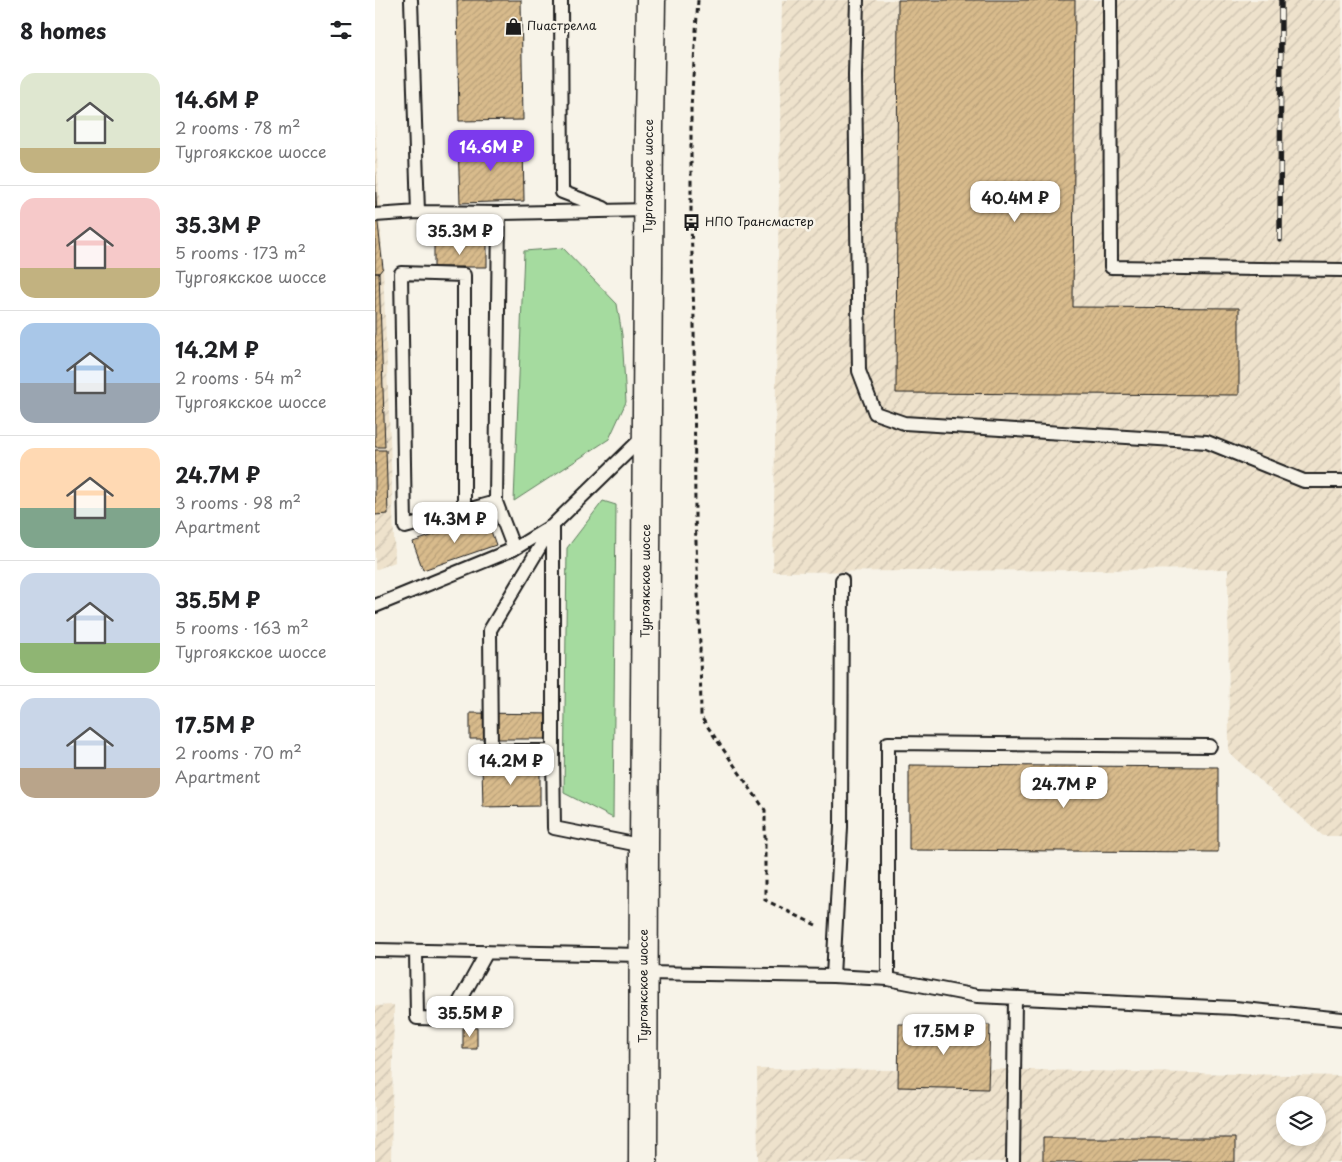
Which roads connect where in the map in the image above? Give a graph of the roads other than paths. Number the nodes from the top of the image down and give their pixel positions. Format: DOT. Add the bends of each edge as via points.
graph roads {
  1 [pos="411,0"];
  2 [pos="561,0"];
  3 [pos="651,0"];
  4 [pos="857,0"];
  5 [pos="1110,0"];
  6 [pos="649,210"];
  7 [pos="611,211"];
  8 [pos="418,212"];
  9 [pos="499,213"];
  10 [pos="375,215"];
  11 [pos="1342,270"];
  12 [pos="647,432"];
  13 [pos="1342,481"];
  14 [pos="496,502"];
  15 [pos="464,510"];
  16 [pos="553,525"];
  17 [pos="514,549"];
  18 [pos="842,580"];
  19 [pos="375,606"];
  20 [pos="1210,746"];
  21 [pos="553,751"];
  22 [pos="643,846"];
  23 [pos="375,950"];
  24 [pos="416,951"];
  25 [pos="487,952"];
  26 [pos="643,964"];
  27 [pos="833,976"];
  28 [pos="888,979"];
  29 [pos="1015,998"];
  30 [pos="1342,1019"];
  31 [pos="643,1162"];
  32 [pos="1013,1162"];
  1 -- 8 [label="lane"];
  2 -- 7 [label="lane" via="562,192"];
  3 -- 6 [label="main road, Тургоякское шоссе"];
  4 -- 13 [label="lane" via="859,371 875,413 904,423 1207,442 1304,481"];
  5 -- 11 [label="lane" via="1111,267"];
  6 -- 7 [label="lane"];
  6 -- 12 [label="main road, Тургоякское шоссе"];
  7 -- 9 [label="lane"];
  8 -- 9 [label="lane"];
  8 -- 10 [label="lane"];
  9 -- 14 [label="lane"];
  12 -- 16 [label="lane"];
  12 -- 22 [label="main road, Тургоякское шоссе"];
  14 -- 15 [label="lane"];
  14 -- 17 [label="lane"];
  15 -- 15 [label="lane" via="405,527 401,273 464,275"];
  16 -- 17 [label="lane"];
  16 -- 21 [label="lane"];
  16 -- 21 [label="lane" via="490,630 491,751"];
  17 -- 19 [label="lane"];
  18 -- 27 [label="lane" via="841,827"];
  20 -- 28 [label="lane" via="888,743"];
  21 -- 22 [label="lane" via="554,828"];
  22 -- 26 [label="main road, Тургоякское шоссе"];
  23 -- 24 [label="lane"];
  24 -- 25 [label="lane"];
  24 -- 25 [label="lane" via="417,1018 450,1019"];
  25 -- 26 [label="lane"];
  26 -- 27 [label="lane"];
  26 -- 31 [label="main road, Тургоякское шоссе"];
  27 -- 28 [label="lane"];
  28 -- 29 [label="lane" via="977,996"];
  29 -- 30 [label="lane" via="1235,1008"];
  29 -- 32 [label="lane"];
}
